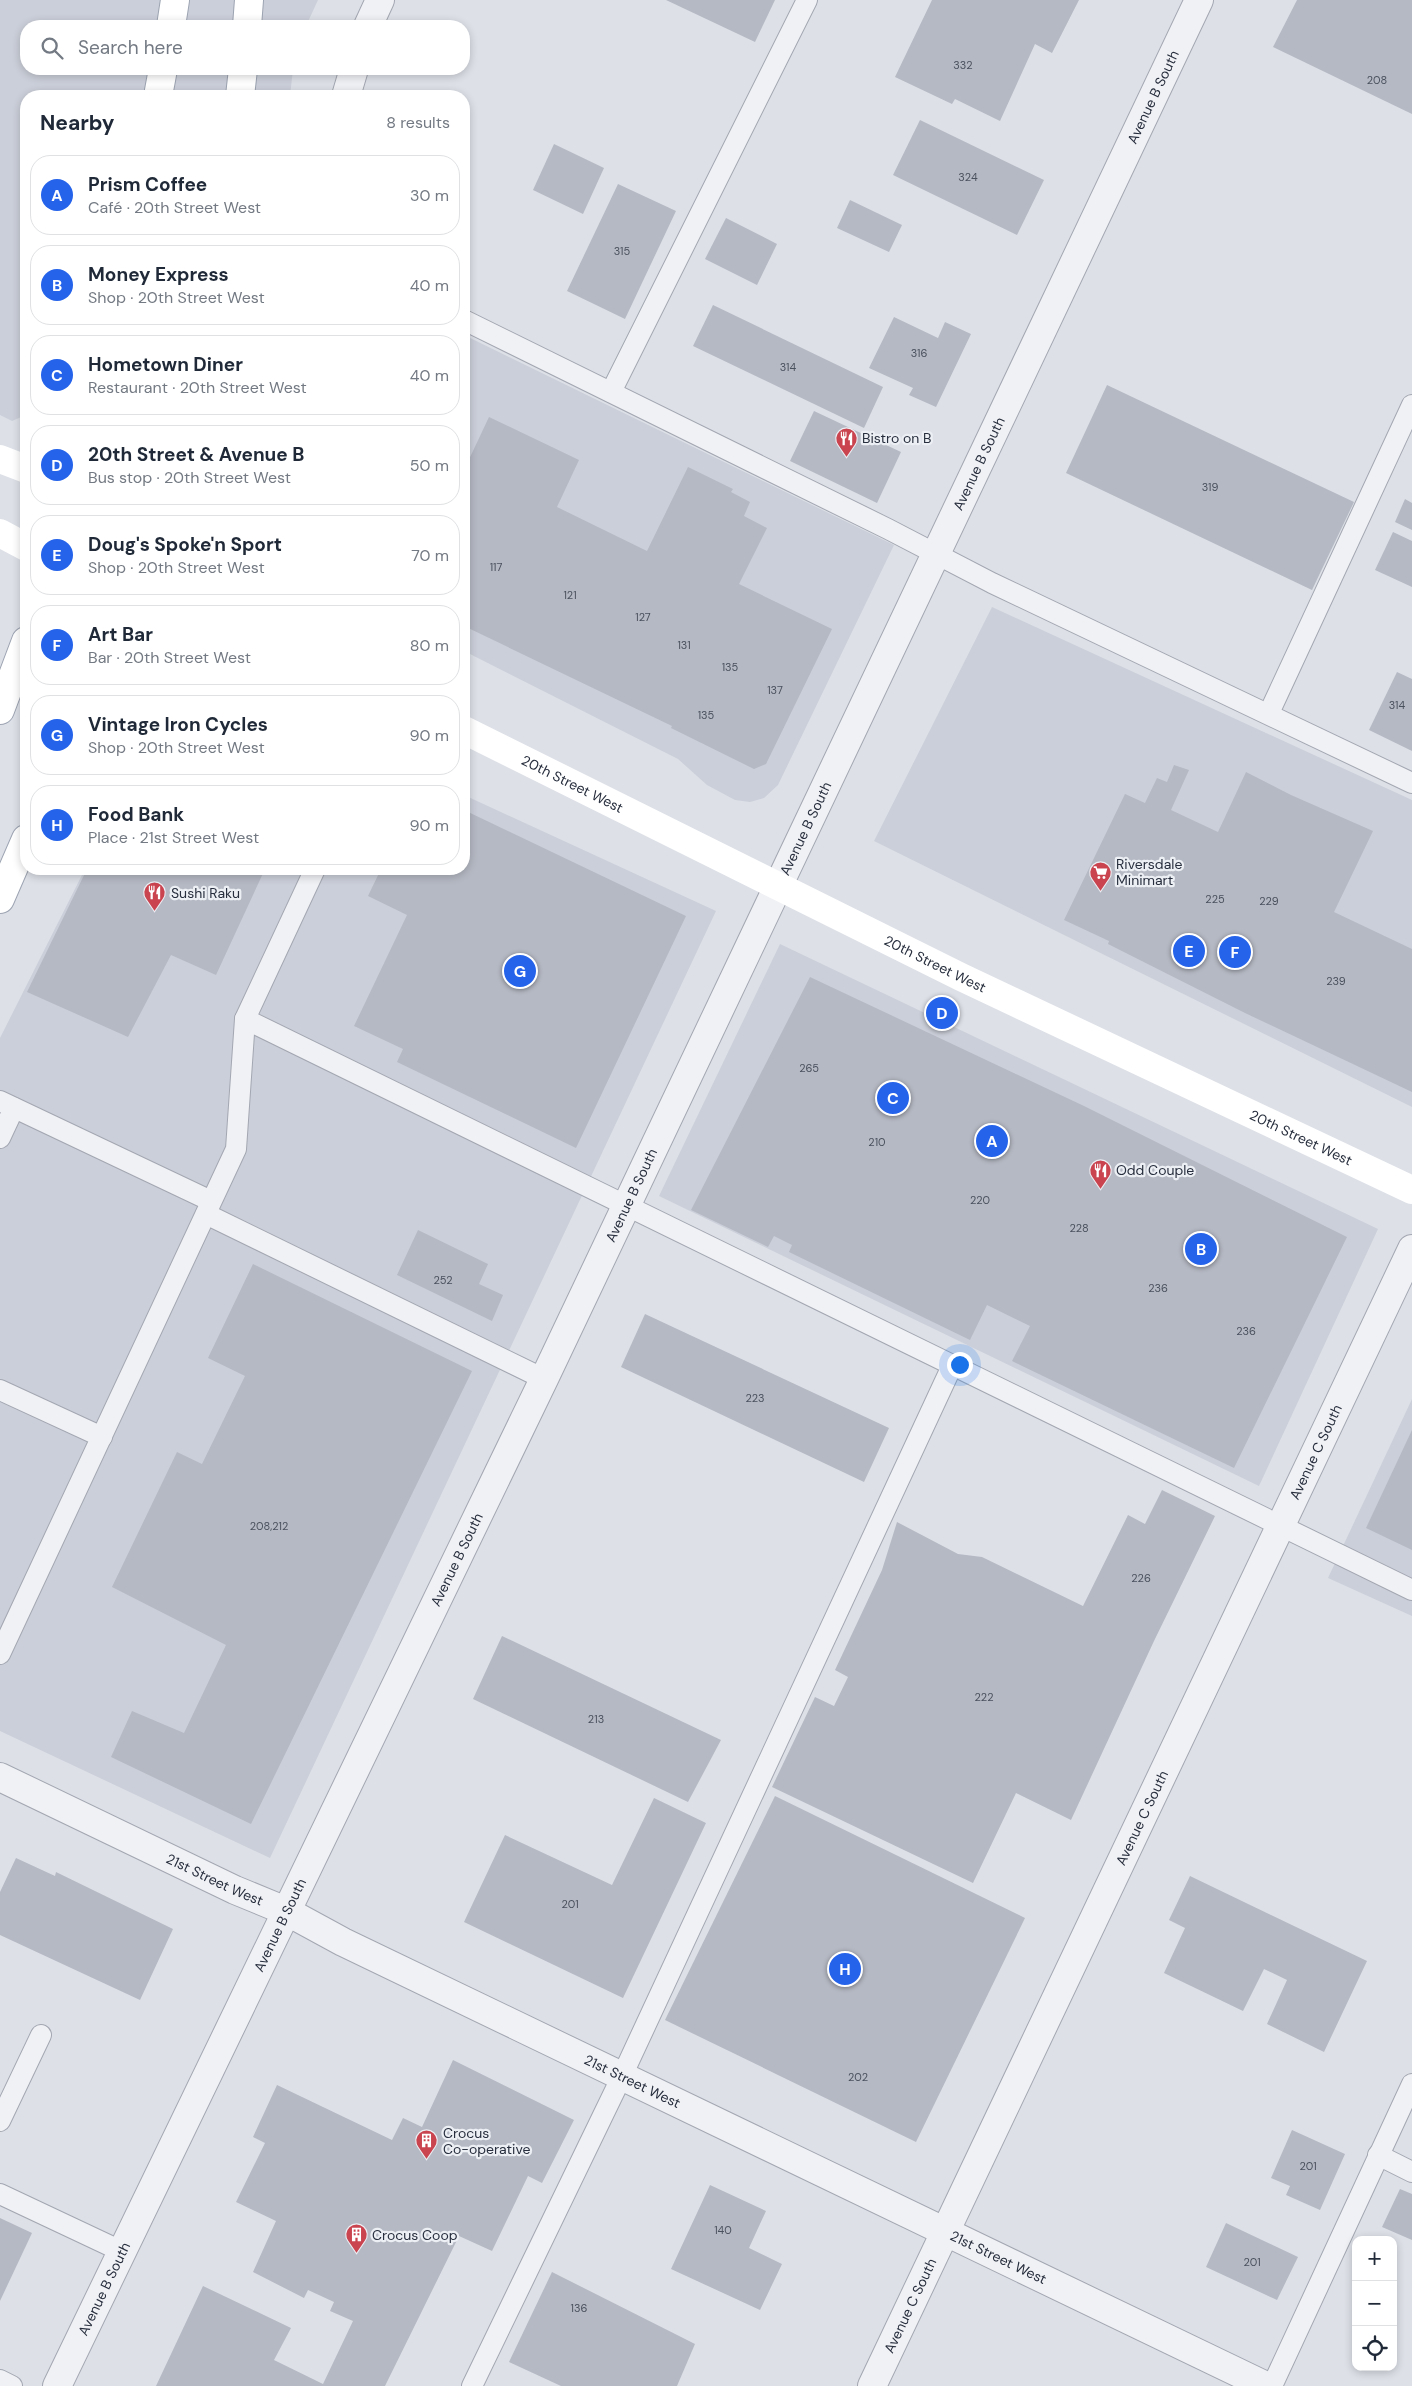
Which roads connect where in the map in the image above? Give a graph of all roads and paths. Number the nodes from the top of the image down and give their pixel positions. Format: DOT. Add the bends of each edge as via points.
graph roads {
  1 [pos="175,0"];
  2 [pos="249,0"];
  3 [pos="380,0"];
  4 [pos="807,0"];
  5 [pos="1199,0"];
  6 [pos="172,20"];
  7 [pos="247,20"];
  8 [pos="371,20"];
  9 [pos="162,75"];
  10 [pos="242,75"];
  11 [pos="352,75"];
  12 [pos="159,90"];
  13 [pos="241,90"];
  14 [pos="348,90"];
  15 [pos="470,323"];
  16 [pos="611,392"];
  17 [pos="1412,405"];
  18 [pos="0,459"];
  19 [pos="20,467"];
  20 [pos="0,533"];
  21 [pos="20,544"];
  22 [pos="937,553"];
  23 [pos="20,657"];
  24 [pos="0,710"];
  25 [pos="1269,713"];
  26 [pos="470,733"];
  27 [pos="1412,783"];
  28 [pos="20,853"];
  29 [pos="312,875"];
  30 [pos="777,884"];
  31 [pos="0,900"];
  32 [pos="245,1019"];
  33 [pos="7,1105"];
  34 [pos="0,1138"];
  35 [pos="1412,1190"];
  36 [pos="626,1205"];
  37 [pos="209,1208"];
  38 [pos="1412,1249"];
  39 [pos="952,1366"];
  40 [pos="544,1379"];
  41 [pos="0,1390"];
  42 [pos="102,1437"];
  43 [pos="1280,1527"];
  44 [pos="1412,1590"];
  45 [pos="0,1654"];
  46 [pos="0,1777"];
  47 [pos="286,1912"];
  48 [pos="41,2035"];
  49 [pos="622,2076"];
  50 [pos="1412,2084"];
  51 [pos="0,2121"];
  52 [pos="1378,2155"];
  53 [pos="1412,2172"];
  54 [pos="0,2194"];
  55 [pos="946,2232"];
  56 [pos="120,2251"];
  57 [pos="0,2380"];
  58 [pos="12,2386"];
  59 [pos="57,2386"];
  60 [pos="472,2386"];
  61 [pos="872,2386"];
  62 [pos="1266,2386"];
  63 [pos="1272,2386"];
  1 -- 6 [label="main road"];
  2 -- 7 [label="main road"];
  3 -- 8 [label="street"];
  4 -- 16 [label="lane"];
  5 -- 22 [label="street, Avenue B South"];
  9 -- 12 [label="main road"];
  10 -- 13 [label="main road"];
  11 -- 14 [label="street"];
  15 -- 16 [label="lane"];
  16 -- 22 [label="lane"];
  17 -- 25 [label="lane"];
  18 -- 19 [label="main road"];
  20 -- 21 [label="main road"];
  22 -- 25 [label="lane" via="992,583"];
  22 -- 30 [label="street, Avenue B South"];
  23 -- 24 [label="main road"];
  25 -- 27 [label="lane"];
  26 -- 30 [label="main road, 20th Street West"];
  28 -- 31 [label="main road"];
  29 -- 32 [label="lane"];
  30 -- 35 [label="main road, 20th Street West" via="962,977"];
  30 -- 36 [label="street, Avenue B South"];
  32 -- 36 [label="lane"];
  32 -- 37 [label="lane" via="236,1149"];
  33 -- 34 [label="lane"];
  33 -- 37 [label="lane"];
  36 -- 39 [label="lane"];
  36 -- 40 [label="street, Avenue B South"];
  37 -- 40 [label="lane"];
  37 -- 42 [label="lane"];
  38 -- 43 [label="street, Avenue C South"];
  39 -- 43 [label="lane"];
  39 -- 49 [label="lane"];
  40 -- 47 [label="street, Avenue B South"];
  41 -- 42 [label="lane"];
  42 -- 45 [label="lane"];
  43 -- 44 [label="lane"];
  43 -- 55 [label="street, Avenue C South" via="1146,1804"];
  46 -- 47 [label="street, 21st Street West"];
  47 -- 49 [label="street, 21st Street West"];
  47 -- 56 [label="street, Avenue B South"];
  48 -- 51 [label="lane"];
  49 -- 55 [label="street, 21st Street West"];
  49 -- 60 [label="lane"];
  50 -- 52 [label="lane"];
  52 -- 53 [label="lane"];
  52 -- 63 [label="lane"];
  54 -- 56 [label="lane"];
  55 -- 61 [label="street, Avenue C South"];
  55 -- 62 [label="street, 21st Street West"];
  56 -- 59 [label="street, Avenue B South"];
  57 -- 58 [label="lane"];
}
